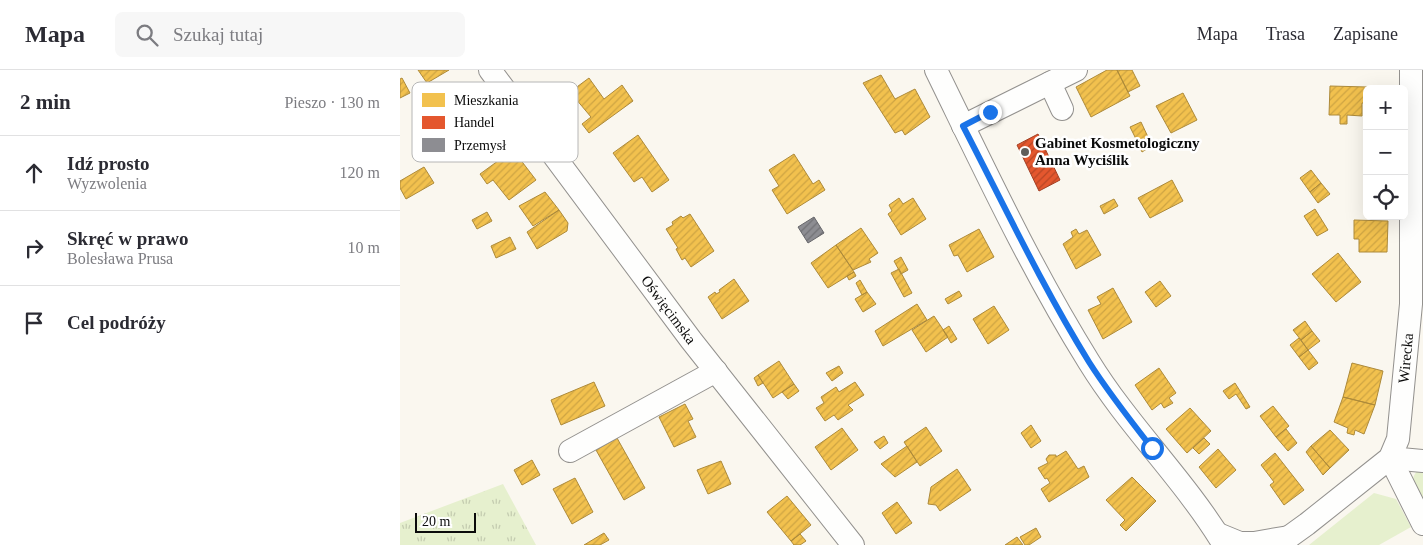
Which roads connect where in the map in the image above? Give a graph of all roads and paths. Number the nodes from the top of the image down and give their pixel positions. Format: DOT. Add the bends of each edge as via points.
graph roads {
  1 [pos="490,70"];
  2 [pos="936,70"];
  3 [pos="1076,70"];
  4 [pos="1411,70"];
  5 [pos="499,82"];
  6 [pos="1050,83"];
  7 [pos="1062,109"];
  8 [pos="963,126"];
  9 [pos="559,162"];
  10 [pos="716,371"];
  11 [pos="570,451"];
  12 [pos="1390,458"];
  13 [pos="1423,461"];
  14 [pos="1423,524"];
  15 [pos="1221,539"];
  16 [pos="1286,541"];
  17 [pos="853,545"];
  1 -- 5 [label="street, Oświęcimska"];
  2 -- 8 [label="street"];
  3 -- 6 [label="street"];
  4 -- 12 [label="street, Wirecka" via="1411,304 1398,439"];
  6 -- 7 [label="street"];
  6 -- 8 [label="street"];
  8 -- 15 [label="street" via="1028,253 1090,362 1117,403"];
  9 -- 10 [label="street, Oświęcimska"];
  10 -- 11 [label="street"];
  10 -- 17 [label="street, Oświęcimska"];
  12 -- 13 [label="street"];
  12 -- 14 [label="street"];
  12 -- 16 [label="street"];
  15 -- 16 [label="street" via="1240,543"];
}
